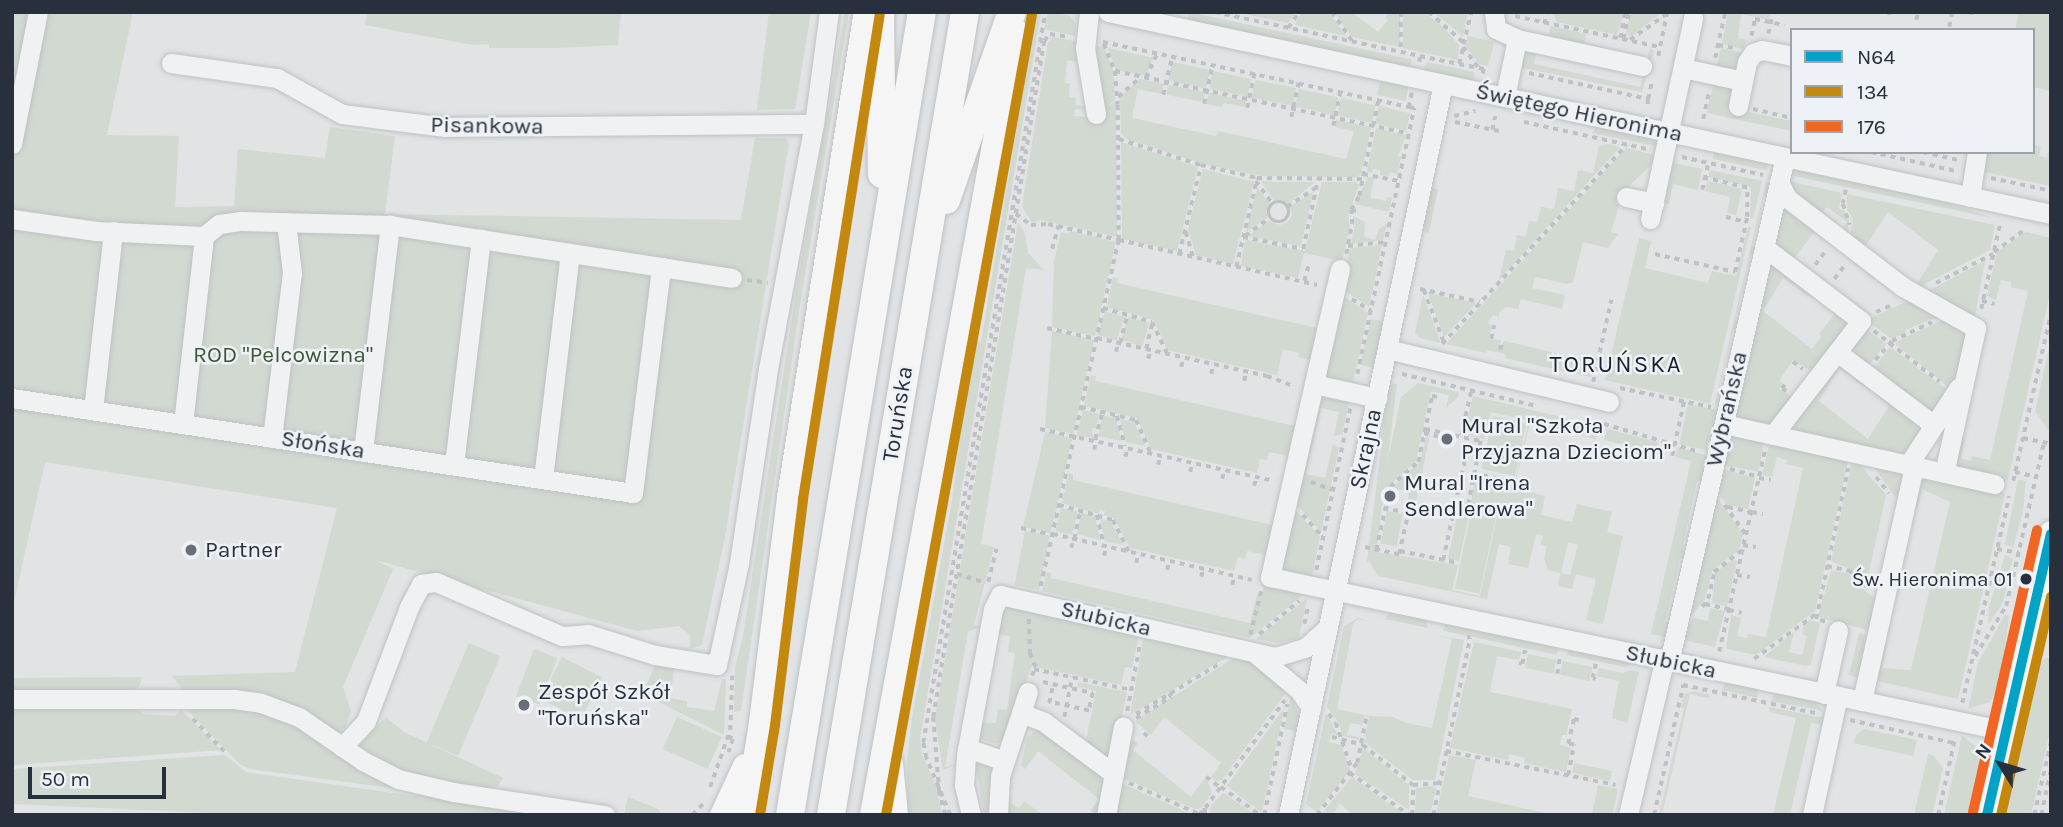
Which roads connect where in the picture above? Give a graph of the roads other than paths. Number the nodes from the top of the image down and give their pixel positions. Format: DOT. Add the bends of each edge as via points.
graph roads {
  1 [pos="38,12"];
  2 [pos="829,12"];
  3 [pos="866,12"];
  4 [pos="880,12"];
  5 [pos="922,12"];
  6 [pos="965,12"];
  7 [pos="1012,12"];
  8 [pos="1018,12"];
  9 [pos="1089,12"];
  10 [pos="1108,12"];
  11 [pos="1494,12"];
  12 [pos="1693,18"];
  13 [pos="1171,19"];
  14 [pos="1508,36"];
  15 [pos="1790,56"];
  16 [pos="171,63"];
  17 [pos="1642,66"];
  18 [pos="1683,68"];
  19 [pos="1743,81"];
  20 [pos="1443,84"];
  21 [pos="1505,97"];
  22 [pos="1738,106"];
  23 [pos="1096,114"];
  24 [pos="814,124"];
  25 [pos="1670,132"];
  26 [pos="12,144"];
  27 [pos="1785,157"];
  28 [pos="1976,158"];
  29 [pos="1779,182"];
  30 [pos="1626,197"];
  31 [pos="1970,197"];
  32 [pos="2051,214"];
  33 [pos="12,219"];
  34 [pos="286,222"];
  35 [pos="390,225"];
  36 [pos="113,231"];
  37 [pos="204,236"];
  38 [pos="481,239"];
  39 [pos="1764,247"];
  40 [pos="570,254"];
  41 [pos="661,267"];
  42 [pos="1340,269"];
  43 [pos="732,278"];
  44 [pos="872,317"];
  45 [pos="914,321"];
  46 [pos="1387,349"];
  47 [pos="1837,352"];
  48 [pos="1966,375"];
  49 [pos="1313,388"];
  50 [pos="1610,395"];
  51 [pos="12,398"];
  52 [pos="1377,398"];
  53 [pos="93,410"];
  54 [pos="1725,417"];
  55 [pos="183,424"];
  56 [pos="1934,425"];
  57 [pos="1771,435"];
  58 [pos="272,438"];
  59 [pos="363,452"];
  60 [pos="454,466"];
  61 [pos="1911,466"];
  62 [pos="1944,473"];
  63 [pos="543,479"];
  64 [pos="1994,484"];
  65 [pos="2051,533"];
  66 [pos="1336,591"];
  67 [pos="1328,626"];
  68 [pos="1838,631"];
  69 [pos="1247,647"];
  70 [pos="1666,661"];
  71 [pos="1831,695"];
  72 [pos="12,699"];
  73 [pos="1862,701"];
  74 [pos="892,707"];
  75 [pos="1316,713"];
  76 [pos="761,723"];
  77 [pos="2006,731"];
  78 [pos="1136,732"];
  79 [pos="342,747"];
  80 [pos="967,748"];
  81 [pos="1004,761"];
  82 [pos="1114,776"];
  83 [pos="713,808"];
  84 [pos="605,815"];
  85 [pos="746,815"];
  86 [pos="790,815"];
  87 [pos="831,815"];
  88 [pos="872,815"];
  89 [pos="896,815"];
  90 [pos="971,815"];
  91 [pos="998,815"];
  92 [pos="1106,815"];
  93 [pos="1287,815"];
  94 [pos="1628,815"];
  95 [pos="1812,815"];
  96 [pos="1987,815"];
  1 -- 26 [label="street"];
  2 -- 24 [label="street"];
  3 -- 76 [label="main road" via="789,497"];
  4 -- 44 [label="highway" via="881,200"];
  5 -- 44 [label="highway, Toruńska"];
  6 -- 45 [label="highway, Toruńska"];
  7 -- 45 [label="highway" via="936,231"];
  8 -- 74 [label="main road, Toruńska"];
  9 -- 23 [label="street"];
  10 -- 13 [label="street, Świętego Hieronima"];
  11 -- 14 [label="street" via="1493,24"];
  12 -- 18 [label="street"];
  13 -- 20 [label="street, Świętego Hieronima"];
  14 -- 17 [label="street"];
  14 -- 21 [label="street"];
  15 -- 19 [label="street" via="1755,52"];
  16 -- 24 [label="street, Pisankowa" via="277,78 342,114 444,127"];
  18 -- 19 [label="street"];
  18 -- 25 [label="street"];
  19 -- 22 [label="street"];
  20 -- 21 [label="street, Świętego Hieronima"];
  20 -- 46 [label="street, Skrajna"];
  21 -- 25 [label="street, Świętego Hieronima"];
  24 -- 79 [label="street" via="768,369 725,668 654,655 588,634 562,636 436,582 421,584 366,721"];
  25 -- 27 [label="street, Świętego Hieronima"];
  25 -- 30 [label="street" via="1652,211"];
  27 -- 29 [label="street, Wybrańska"];
  27 -- 31 [label="street, Świętego Hieronima"];
  28 -- 31 [label="street"];
  29 -- 39 [label="street, Wybrańska"];
  29 -- 48 [label="street" via="1787,198 1908,291 1976,328"];
  31 -- 32 [label="street, Świętego Hieronima"];
  33 -- 36 [label="street"];
  34 -- 35 [label="street"];
  34 -- 37 [label="street" via="229,222"];
  34 -- 58 [label="street" via="292,273"];
  35 -- 38 [label="street"];
  35 -- 59 [label="street"];
  36 -- 37 [label="street"];
  36 -- 53 [label="street"];
  37 -- 55 [label="street"];
  38 -- 40 [label="street"];
  38 -- 60 [label="street"];
  39 -- 47 [label="street" via="1861,321"];
  39 -- 54 [label="street, Wybrańska"];
  40 -- 41 [label="street"];
  40 -- 63 [label="street"];
  41 -- 43 [label="street"];
  41 -- 63 [label="street, Słońska" via="633,493"];
  42 -- 49 [label="street"];
  44 -- 86 [label="highway, Toruńska"];
  45 -- 87 [label="highway, Toruńska"];
  46 -- 50 [label="street"];
  46 -- 52 [label="street, Skrajna"];
  47 -- 56 [label="street"];
  47 -- 57 [label="street"];
  48 -- 56 [label="street"];
  48 -- 62 [label="street"];
  49 -- 52 [label="street"];
  49 -- 66 [label="street, Słubicka" via="1270,577"];
  51 -- 53 [label="street, Słońska"];
  52 -- 66 [label="street, Skrajna"];
  53 -- 55 [label="street, Słońska"];
  54 -- 57 [label="street"];
  54 -- 70 [label="street, Wybrańska"];
  55 -- 58 [label="street, Słońska"];
  56 -- 61 [label="street"];
  57 -- 61 [label="street"];
  58 -- 59 [label="street, Słońska"];
  59 -- 60 [label="street, Słońska"];
  60 -- 63 [label="street, Słońska"];
  61 -- 62 [label="street"];
  61 -- 73 [label="street"];
  62 -- 64 [label="street"];
  65 -- 77 [label="main road"];
  66 -- 67 [label="street, Skrajna"];
  66 -- 70 [label="street, Słubicka"];
  67 -- 69 [label="street, Słubicka" via="1311,644 1292,654 1280,657"];
  67 -- 75 [label="street, Skrajna"];
  68 -- 71 [label="street"];
  69 -- 75 [label="street, Słubicka" via="1299,690"];
  69 -- 80 [label="street, Słubicka" via="1034,603 994,589"];
  70 -- 71 [label="street, Słubicka"];
  70 -- 94 [label="street, Wybrańska"];
  71 -- 73 [label="street, Słubicka"];
  71 -- 95 [label="street" via="1833,717"];
  72 -- 79 [label="street" via="234,699 274,706 299,717"];
  73 -- 77 [label="street, Słubicka"];
  74 -- 88 [label="main road, Toruńska"];
  74 -- 89 [label="main road"];
  75 -- 93 [label="street, Skrajna"];
  76 -- 83 [label="main road"];
  76 -- 85 [label="main road"];
  77 -- 96 [label="main road"];
  78 -- 82 [label="street"];
  79 -- 84 [label="street" via="398,779"];
  80 -- 81 [label="street"];
  80 -- 90 [label="street" via="964,785"];
  81 -- 82 [label="street" via="1027,695 1042,720"];
  81 -- 91 [label="street"];
  82 -- 92 [label="street"];
}
